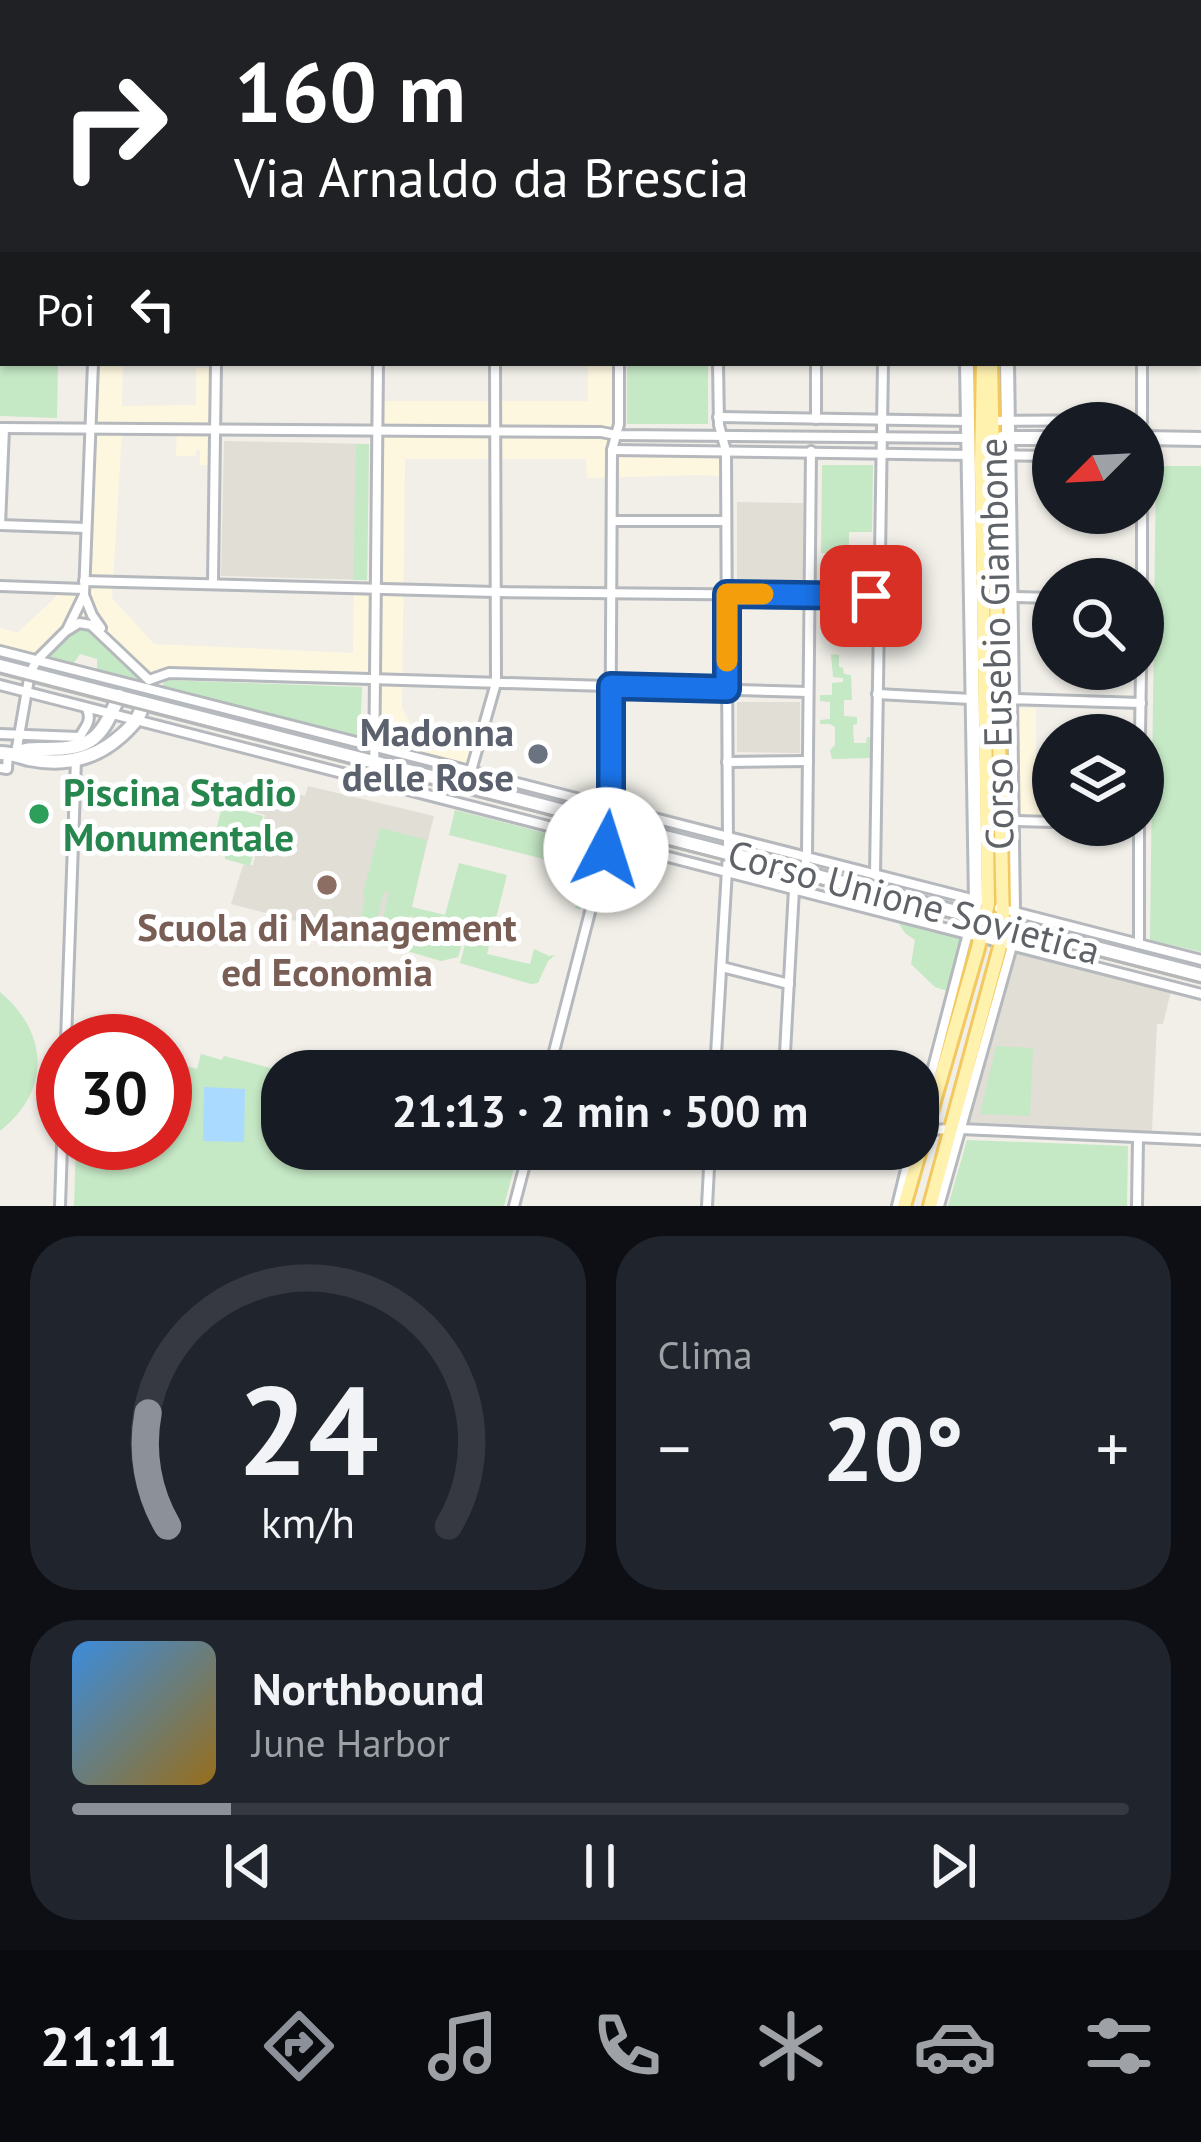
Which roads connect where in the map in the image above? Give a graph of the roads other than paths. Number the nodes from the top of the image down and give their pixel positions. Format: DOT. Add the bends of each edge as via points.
graph roads {
  1 [pos="925,0"];
  2 [pos="1012,0"];
  3 [pos="93,366"];
  4 [pos="216,366"];
  5 [pos="378,366"];
  6 [pos="495,366"];
  7 [pos="619,366"];
  8 [pos="718,366"];
  9 [pos="816,366"];
  10 [pos="883,366"];
  11 [pos="968,366"];
  12 [pos="987,366"];
  13 [pos="1007,366"];
  14 [pos="1142,366"];
  15 [pos="1142,402"];
  16 [pos="816,418"];
  17 [pos="883,419"];
  18 [pos="718,420"];
  19 [pos="981,421"];
  20 [pos="1008,421"];
  21 [pos="1032,421"];
  22 [pos="2,428"];
  23 [pos="90,429"];
  24 [pos="215,430"];
  25 [pos="377,431"];
  26 [pos="495,431"];
  27 [pos="616,435"];
  28 [pos="721,435"];
  29 [pos="882,437"];
  30 [pos="982,438"];
  31 [pos="1032,438"];
  32 [pos="1164,438"];
  33 [pos="1008,439"];
  34 [pos="1201,439"];
  35 [pos="612,450"];
  36 [pos="726,451"];
  37 [pos="811,451"];
  38 [pos="880,452"];
  39 [pos="989,455"];
  40 [pos="1032,456"];
  41 [pos="612,521"];
  42 [pos="726,521"];
  43 [pos="0,525"];
  44 [pos="86,528"];
  45 [pos="214,584"];
  46 [pos="0,586"];
  47 [pos="84,588"];
  48 [pos="376,589"];
  49 [pos="496,592"];
  50 [pos="612,593"];
  51 [pos="727,594"];
  52 [pos="810,595"];
  53 [pos="878,596"];
  54 [pos="1010,597"];
  55 [pos="1032,598"];
  56 [pos="67,630"];
  57 [pos="109,639"];
  58 [pos="0,651"];
  59 [pos="0,666"];
  60 [pos="33,667"];
  61 [pos="375,680"];
  62 [pos="496,682"];
  63 [pos="0,685"];
  64 [pos="611,686"];
  65 [pos="121,689"];
  66 [pos="727,689"];
  67 [pos="146,690"];
  68 [pos="1141,690"];
  69 [pos="25,691"];
  70 [pos="808,692"];
  71 [pos="877,694"];
  72 [pos="992,699"];
  73 [pos="1141,704"];
  74 [pos="87,707"];
  75 [pos="112,713"];
  76 [pos="1141,714"];
  77 [pos="137,720"];
  78 [pos="0,734"];
  79 [pos="19,735"];
  80 [pos="77,748"];
  81 [pos="8,753"];
  82 [pos="374,754"];
  83 [pos="808,761"];
  84 [pos="727,762"];
  85 [pos="4,768"];
  86 [pos="469,778"];
  87 [pos="374,782"];
  88 [pos="611,807"];
  89 [pos="1014,821"];
  90 [pos="1032,821"];
  91 [pos="610,824"];
  92 [pos="728,837"];
  93 [pos="608,841"];
  94 [pos="1139,846"];
  95 [pos="728,853"];
  96 [pos="807,858"];
  97 [pos="727,872"];
  98 [pos="804,873"];
  99 [pos="875,875"];
  100 [pos="794,889"];
  101 [pos="982,902"];
  102 [pos="979,918"];
  103 [pos="1009,918"];
  104 [pos="975,936"];
  105 [pos="1006,944"];
  106 [pos="1139,944"];
  107 [pos="1201,960"];
  108 [pos="722,967"];
  109 [pos="1201,975"];
  110 [pos="789,984"];
  111 [pos="1201,994"];
  112 [pos="67,1014"];
  113 [pos="554,1050"];
  114 [pos="716,1050"];
  115 [pos="785,1050"];
  116 [pos="939,1064"];
  117 [pos="939,1129"];
  118 [pos="956,1129"];
  119 [pos="1138,1138"];
  120 [pos="1201,1140"];
  121 [pos="61,1170"];
  122 [pos="523,1170"];
  123 [pos="709,1170"];
  124 [pos="907,1170"];
  125 [pos="910,1170"];
  126 [pos="60,1206"];
  127 [pos="514,1206"];
  128 [pos="707,1206"];
  129 [pos="900,1206"];
  130 [pos="934,1206"];
  131 [pos="1137,1206"];
  1 -- 2 [label="main road"];
  3 -- 23 [label="street"];
  4 -- 24 [label="street"];
  5 -- 25 [label="street"];
  6 -- 26 [label="street"];
  7 -- 27 [label="street"];
  8 -- 18 [label="street"];
  9 -- 16 [label="street"];
  10 -- 17 [label="street"];
  11 -- 19 [label="main road, Corso Eusebio Giambone"];
  12 -- 19 [label="main road, Corso Eusebio Giambone"];
  13 -- 20 [label="main road, Corso Eusebio Giambone"];
  14 -- 15 [label="street"];
  16 -- 17 [label="street"];
  16 -- 18 [label="street"];
  17 -- 19 [label="street"];
  17 -- 29 [label="street"];
  18 -- 28 [label="street"];
  19 -- 20 [label="street"];
  19 -- 30 [label="main road, Corso Eusebio Giambone"];
  20 -- 21 [label="street"];
  20 -- 33 [label="main road, Corso Eusebio Giambone"];
  22 -- 23 [label="street"];
  22 -- 43 [label="street"];
  23 -- 24 [label="street"];
  23 -- 44 [label="street"];
  24 -- 25 [label="street"];
  24 -- 45 [label="street"];
  25 -- 26 [label="street"];
  25 -- 48 [label="street"];
  26 -- 27 [label="street"];
  26 -- 49 [label="street"];
  27 -- 28 [label="street"];
  27 -- 35 [label="street"];
  28 -- 29 [label="street"];
  28 -- 36 [label="street"];
  29 -- 30 [label="street"];
  29 -- 38 [label="street"];
  30 -- 33 [label="main road"];
  30 -- 39 [label="main road, Corso Eusebio Giambone"];
  31 -- 33 [label="main road"];
  32 -- 34 [label="main road"];
  33 -- 39 [label="main road, Corso Eusebio Giambone"];
  35 -- 36 [label="street"];
  35 -- 41 [label="street"];
  36 -- 37 [label="street"];
  36 -- 42 [label="street"];
  37 -- 38 [label="street"];
  37 -- 52 [label="street"];
  38 -- 39 [label="street"];
  38 -- 53 [label="street"];
  39 -- 40 [label="street"];
  39 -- 54 [label="main road, Corso Eusebio Giambone"];
  39 -- 72 [label="main road, Corso Eusebio Giambone"];
  41 -- 42 [label="street"];
  41 -- 50 [label="street"];
  42 -- 51 [label="street"];
  43 -- 44 [label="street"];
  44 -- 47 [label="street"];
  45 -- 47 [label="street"];
  45 -- 48 [label="street"];
  46 -- 47 [label="street"];
  47 -- 56 [label="street"];
  47 -- 57 [label="street"];
  48 -- 49 [label="street"];
  48 -- 61 [label="street"];
  49 -- 50 [label="street"];
  49 -- 62 [label="street"];
  50 -- 51 [label="street"];
  50 -- 64 [label="street"];
  51 -- 52 [label="street"];
  51 -- 66 [label="street"];
  52 -- 53 [label="street"];
  52 -- 70 [label="street"];
  53 -- 71 [label="street"];
  54 -- 55 [label="street"];
  54 -- 72 [label="main road, Corso Eusebio Giambone"];
  56 -- 57 [label="street" via="86,622"];
  56 -- 60 [label="street"];
  57 -- 67 [label="street"];
  58 -- 60 [label="street, Corso Unione Sovietica"];
  59 -- 60 [label="main road, Corso Unione Sovietica"];
  60 -- 65 [label="main road, Corso Unione Sovietica"];
  60 -- 69 [label="street"];
  61 -- 62 [label="street"];
  61 -- 67 [label="street" via="169,673"];
  61 -- 82 [label="street"];
  62 -- 64 [label="street"];
  62 -- 86 [label="street"];
  63 -- 69 [label="street, Corso Unione Sovietica"];
  64 -- 66 [label="street"];
  64 -- 88 [label="street"];
  65 -- 67 [label="main road, Corso Unione Sovietica"];
  65 -- 75 [label="main road"];
  66 -- 70 [label="street"];
  66 -- 84 [label="street"];
  67 -- 77 [label="main road"];
  67 -- 82 [label="main road, Corso Unione Sovietica"];
  68 -- 73 [label="street"];
  69 -- 74 [label="street, Corso Unione Sovietica"];
  69 -- 79 [label="street"];
  70 -- 83 [label="street"];
  71 -- 72 [label="street"];
  71 -- 99 [label="street"];
  72 -- 73 [label="street"];
  72 -- 89 [label="street, Corso Eusebio Giambone"];
  72 -- 101 [label="main road, Corso Eusebio Giambone"];
  72 -- 103 [label="main road, Corso Eusebio Giambone"];
  73 -- 76 [label="street"];
  74 -- 75 [label="street, Corso Unione Sovietica"];
  74 -- 80 [label="street"];
  75 -- 77 [label="street, Corso Unione Sovietica"];
  75 -- 80 [label="main road" via="97,737"];
  77 -- 80 [label="main road" via="103,751"];
  77 -- 87 [label="street, Corso Unione Sovietica"];
  78 -- 79 [label="street"];
  79 -- 80 [label="street"];
  79 -- 81 [label="street"];
  80 -- 81 [label="main road" via="28,758"];
  80 -- 112 [label="street"];
  81 -- 85 [label="street"];
  82 -- 86 [label="main road, Corso Unione Sovietica"];
  82 -- 87 [label="street"];
  83 -- 84 [label="street"];
  83 -- 96 [label="street"];
  84 -- 92 [label="street"];
  86 -- 88 [label="street, Corso Unione Sovietica"];
  86 -- 91 [label="main road, Corso Unione Sovietica"];
  87 -- 93 [label="street, Corso Unione Sovietica"];
  88 -- 91 [label="street"];
  88 -- 92 [label="street, Corso Unione Sovietica"];
  89 -- 90 [label="street"];
  89 -- 103 [label="street, Corso Eusebio Giambone"];
  91 -- 93 [label="street"];
  91 -- 95 [label="main road, Corso Unione Sovietica"];
  92 -- 95 [label="street"];
  92 -- 96 [label="street, Corso Unione Sovietica"];
  93 -- 97 [label="street, Corso Unione Sovietica"];
  93 -- 113 [label="street"];
  94 -- 106 [label="street"];
  95 -- 97 [label="street"];
  95 -- 98 [label="main road, Corso Unione Sovietica"];
  96 -- 98 [label="street"];
  96 -- 99 [label="street, Corso Unione Sovietica"];
  97 -- 100 [label="street, Corso Unione Sovietica"];
  97 -- 108 [label="street"];
  98 -- 102 [label="main road, Corso Unione Sovietica"];
  99 -- 101 [label="street, Corso Unione Sovietica"];
  100 -- 104 [label="street, Corso Unione Sovietica"];
  100 -- 110 [label="street, Corso Unione Sovietica"];
  101 -- 102 [label="main road, Corso Eusebio Giambone"];
  101 -- 103 [label="street, Corso Unione Sovietica"];
  102 -- 103 [label="main road, Corso Unione Sovietica"];
  102 -- 104 [label="main road, Corso Eusebio Giambone"];
  103 -- 105 [label="main road"];
  103 -- 106 [label="street, Corso Unione Sovietica"];
  103 -- 109 [label="main road, Corso Unione Sovietica"];
  104 -- 105 [label="street, Corso Unione Sovietica"];
  104 -- 116 [label="main road, Corso Eusebio Giambone"];
  105 -- 111 [label="street, Corso Unione Sovietica"];
  105 -- 118 [label="main road"];
  106 -- 107 [label="street, Corso Unione Sovietica"];
  108 -- 110 [label="street"];
  108 -- 114 [label="street"];
  110 -- 115 [label="street, Corso Unione Sovietica"];
  117 -- 118 [label="street"];
  118 -- 119 [label="street"];
  118 -- 130 [label="main road"];
  119 -- 120 [label="street"];
  119 -- 131 [label="street"];
  121 -- 126 [label="street"];
  122 -- 127 [label="street"];
  123 -- 128 [label="street"];
  124 -- 129 [label="street"];
  125 -- 129 [label="main road, Corso Eusebio Giambone"];
}
